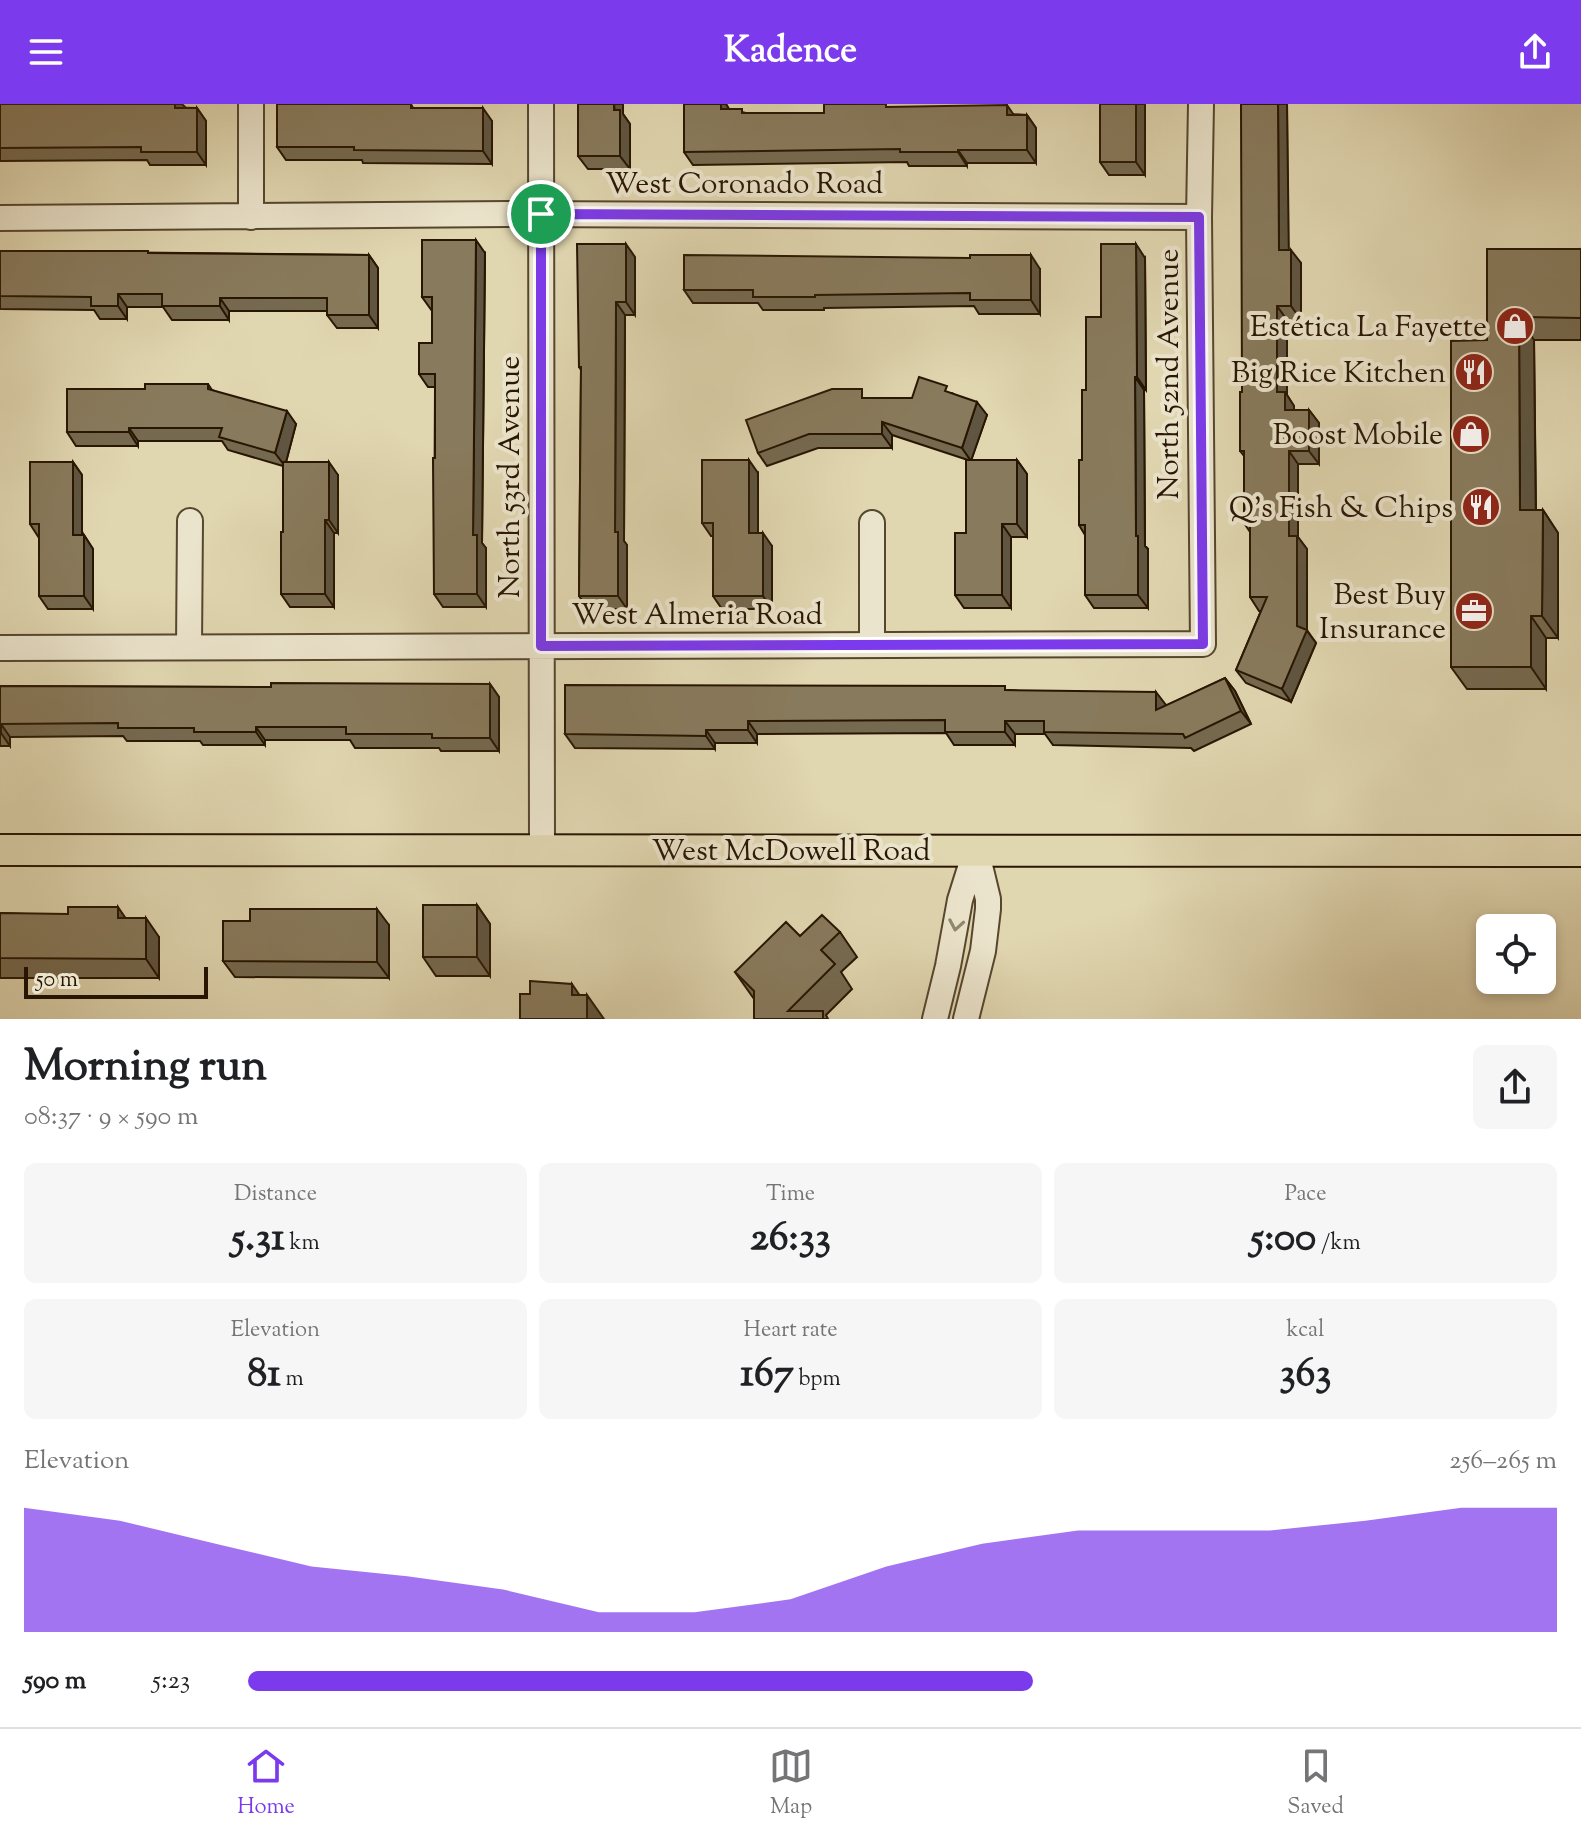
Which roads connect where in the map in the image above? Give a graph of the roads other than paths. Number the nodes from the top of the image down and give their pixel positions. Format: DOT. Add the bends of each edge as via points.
graph roads {
  1 [pos="251,104"];
  2 [pos="541,104"];
  3 [pos="1201,104"];
  4 [pos="541,214"];
  5 [pos="251,217"];
  6 [pos="1199,217"];
  7 [pos="0,218"];
  8 [pos="190,521"];
  9 [pos="872,523"];
  10 [pos="1203,644"];
  11 [pos="872,645"];
  12 [pos="541,646"];
  13 [pos="189,647"];
  14 [pos="0,648"];
  15 [pos="976,849"];
  16 [pos="0,850"];
  17 [pos="542,850"];
  18 [pos="1581,851"];
  19 [pos="935,1019"];
  20 [pos="966,1019"];
  1 -- 5 [label="street"];
  2 -- 4 [label="street, North 53rd Avenue"];
  3 -- 6 [label="street, North 52nd Avenue"];
  4 -- 5 [label="street, West Coronado Road"];
  4 -- 6 [label="street, West Coronado Road"];
  4 -- 12 [label="street, North 53rd Avenue"];
  5 -- 7 [label="street, West Coronado Road"];
  6 -- 10 [label="street, North 52nd Avenue"];
  8 -- 13 [label="street"];
  9 -- 11 [label="street"];
  10 -- 11 [label="street, West Almeria Road"];
  11 -- 12 [label="street, West Almeria Road"];
  12 -- 13 [label="street, West Almeria Road"];
  12 -- 17 [label="street, North 53rd Avenue"];
  13 -- 14 [label="street, West Almeria Road"];
  15 -- 17 [label="main road, West McDowell Road"];
  15 -- 18 [label="main road, West McDowell Road"];
  15 -- 19 [label="street, one-way"];
  15 -- 20 [label="street" via="988,909"];
  16 -- 17 [label="main road, West McDowell Road"];
}
